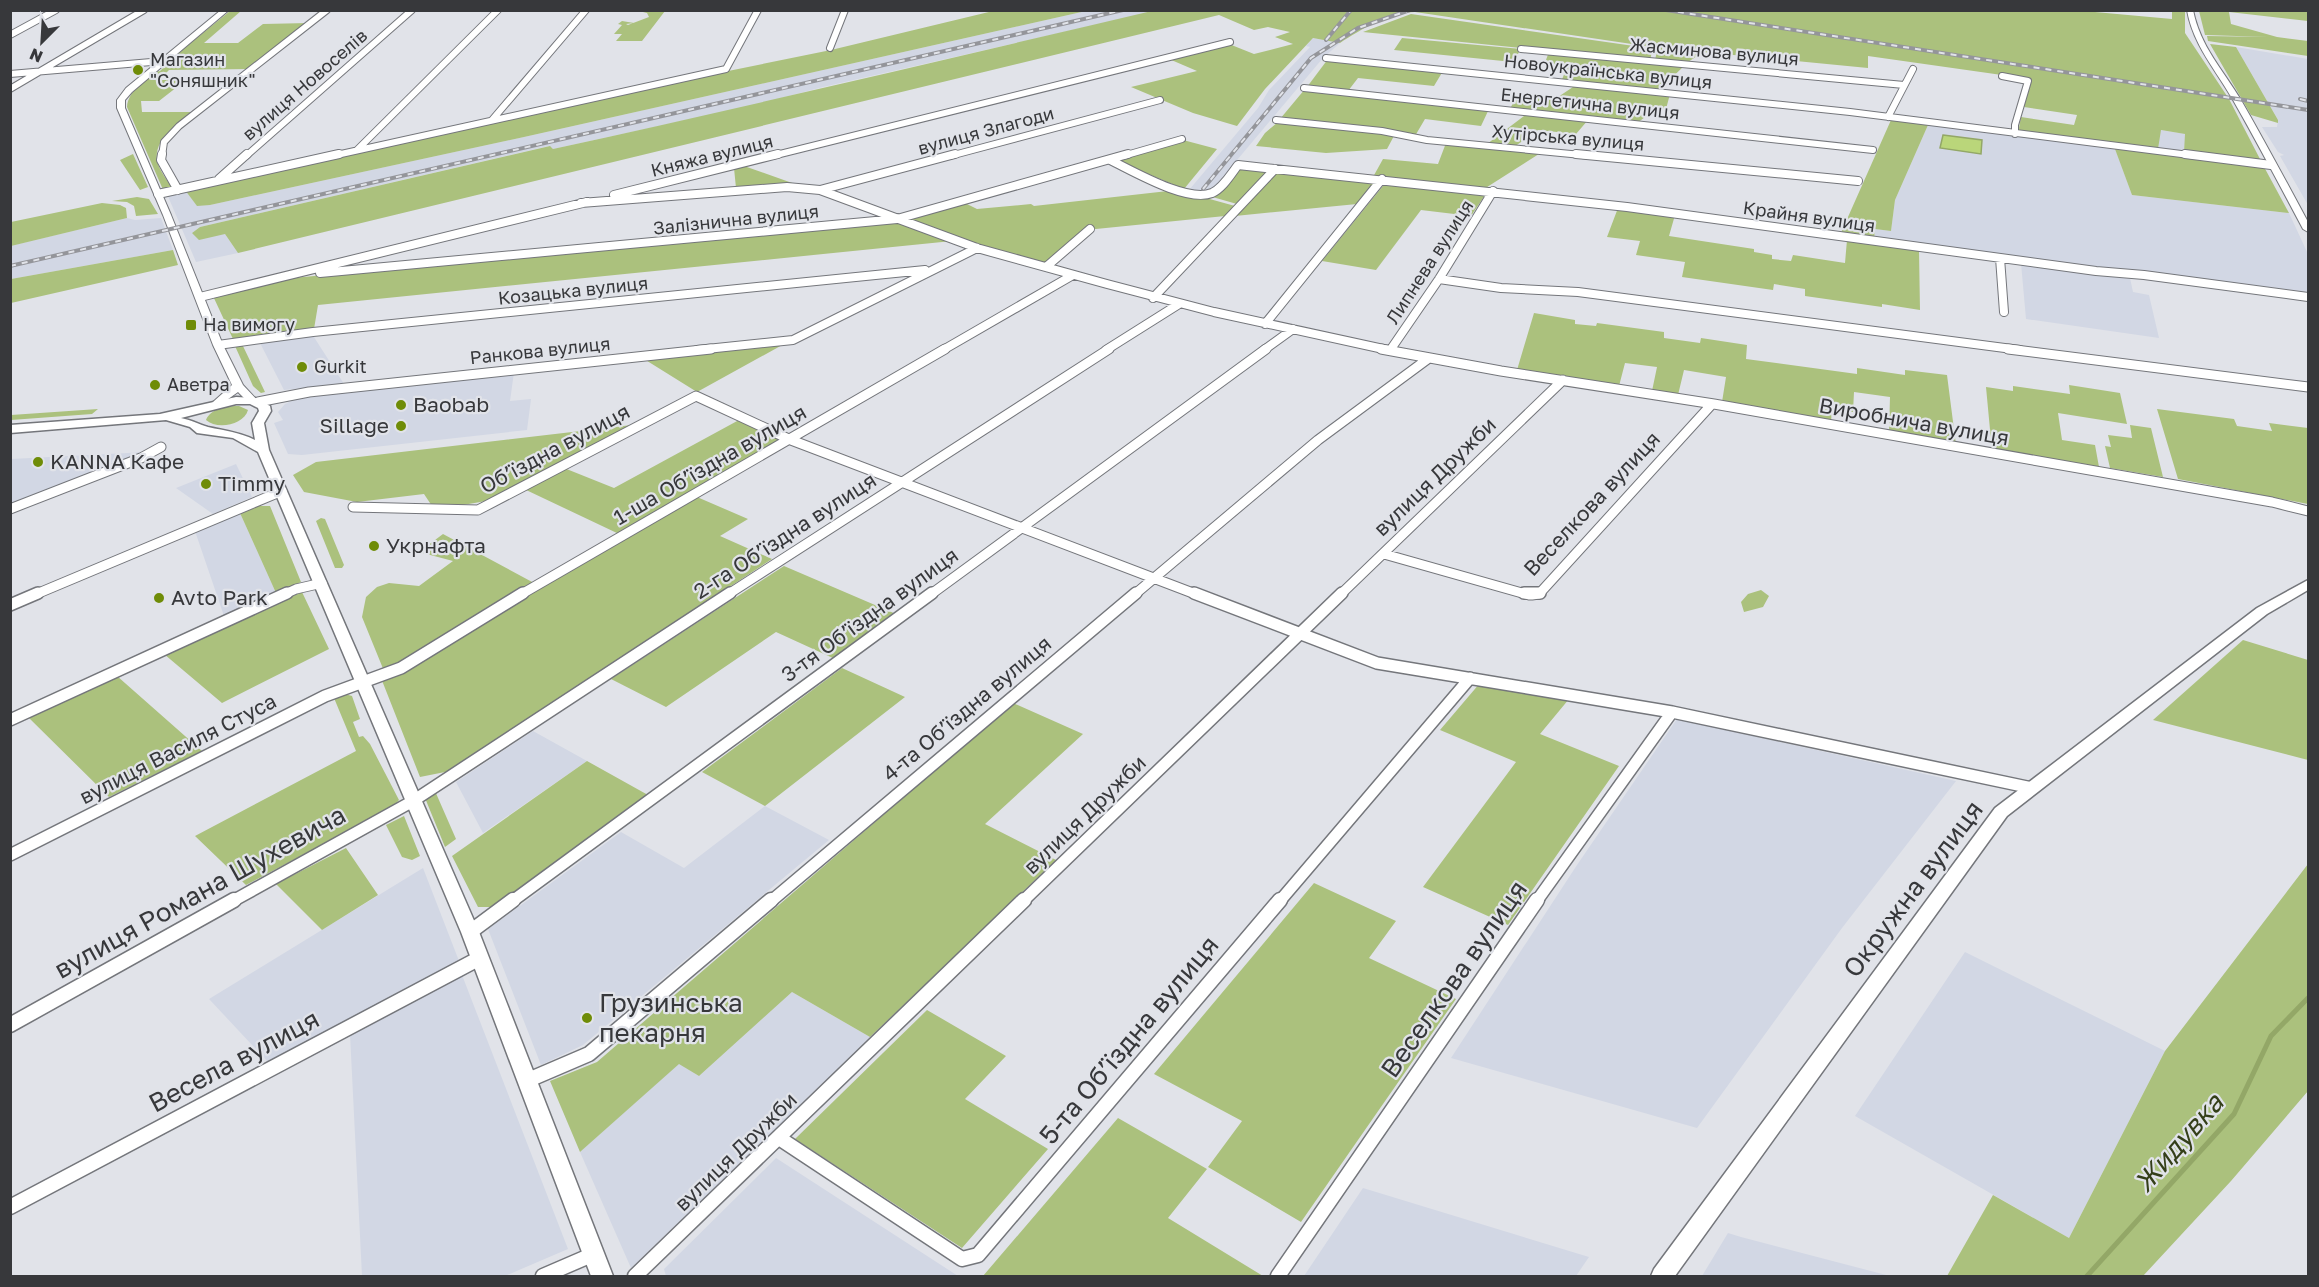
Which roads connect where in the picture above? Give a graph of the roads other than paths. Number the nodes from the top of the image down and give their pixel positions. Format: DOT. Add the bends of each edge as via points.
graph roads {
  1 [pos="56,10"];
  2 [pos="144,10"];
  3 [pos="226,10"];
  4 [pos="327,10"];
  5 [pos="412,10"];
  6 [pos="498,10"];
  7 [pos="586,10"];
  8 [pos="758,10"];
  9 [pos="845,10"];
  10 [pos="2190,10"];
  11 [pos="10,35"];
  12 [pos="1230,42"];
  13 [pos="830,48"];
  14 [pos="1521,49"];
  15 [pos="1326,58"];
  16 [pos="163,61"];
  17 [pos="1912,69"];
  18 [pos="40,71"];
  19 [pos="10,74"];
  20 [pos="2002,76"];
  21 [pos="1904,85"];
  22 [pos="1304,88"];
  23 [pos="10,90"];
  24 [pos="1160,100"];
  25 [pos="1888,117"];
  26 [pos="491,120"];
  27 [pos="1276,120"];
  28 [pos="2015,134"];
  29 [pos="1182,139"];
  30 [pos="1873,150"];
  31 [pos="357,151"];
  32 [pos="1110,160"];
  33 [pos="2271,165"];
  34 [pos="1275,170"];
  35 [pos="1382,179"];
  36 [pos="216,181"];
  37 [pos="1858,182"];
  38 [pos="177,190"];
  39 [pos="820,190"];
  40 [pos="1493,191"];
  41 [pos="158,194"];
  42 [pos="581,203"];
  43 [pos="897,219"];
  44 [pos="1090,229"];
  45 [pos="2308,229"];
  46 [pos="977,248"];
  47 [pos="2000,258"];
  48 [pos="1046,267"];
  49 [pos="931,270"];
  50 [pos="1073,275"];
  51 [pos="284,277"];
  52 [pos="1439,279"];
  53 [pos="200,297"];
  54 [pos="2308,297"];
  55 [pos="1153,298"];
  56 [pos="1179,304"];
  57 [pos="2004,312"];
  58 [pos="1266,324"];
  59 [pos="1293,329"];
  60 [pos="218,345"];
  61 [pos="1391,349"];
  62 [pos="1429,358"];
  63 [pos="1563,380"];
  64 [pos="238,386"];
  65 [pos="2308,387"];
  66 [pos="1712,404"];
  67 [pos="213,406"];
  68 [pos="259,407"];
  69 [pos="156,418"];
  70 [pos="194,424"];
  71 [pos="10,429"];
  72 [pos="217,432"];
  73 [pos="791,440"];
  74 [pos="161,447"];
  75 [pos="263,450"];
  76 [pos="901,481"];
  77 [pos="282,491"];
  78 [pos="353,507"];
  79 [pos="10,509"];
  80 [pos="2308,511"];
  81 [pos="1020,528"];
  82 [pos="1384,554"];
  83 [pos="1154,577"];
  84 [pos="322,583"];
  85 [pos="2308,584"];
  86 [pos="10,605"];
  87 [pos="1300,634"];
  88 [pos="1470,678"];
  89 [pos="364,681"];
  90 [pos="1672,712"];
  91 [pos="10,720"];
  92 [pos="2032,788"];
  93 [pos="413,801"];
  94 [pos="10,855"];
  95 [pos="470,932"];
  96 [pos="480,958"];
  97 [pos="10,1025"];
  98 [pos="526,1081"];
  99 [pos="779,1138"];
  100 [pos="10,1207"];
  101 [pos="594,1254"];
  102 [pos="543,1276"];
  103 [pos="602,1276"];
  104 [pos="635,1276"];
  105 [pos="1278,1276"];
  106 [pos="1662,1276"];
  1 -- 11 [label="street"];
  2 -- 18 [label="street"];
  3 -- 16 [label="street"];
  4 -- 38 [label="street" via="164,142 161,160"];
  5 -- 36 [label="street, вулиця Новоселів"];
  6 -- 31 [label="street"];
  7 -- 26 [label="street"];
  8 -- 26 [label="street" via="726,69"];
  9 -- 13 [label="street"];
  10 -- 33 [label="street" via="2194,36 2236,99"];
  12 -- 42 [label="street, Княжа вулиця"];
  14 -- 21 [label="street, Жасминова вулиця"];
  15 -- 25 [label="street, Новоукраїнська вулиця"];
  16 -- 18 [label="street"];
  16 -- 41 [label="street" via="121,100"];
  17 -- 21 [label="street"];
  18 -- 19 [label="street"];
  18 -- 23 [label="street"];
  20 -- 28 [label="street" via="2028,81"];
  21 -- 25 [label="street"];
  22 -- 30 [label="street, Енергетична вулиця"];
  24 -- 39 [label="street, вулиця Злагоди"];
  25 -- 28 [label="street, Новоукраїнська вулиця"];
  26 -- 31 [label="street"];
  27 -- 37 [label="street, Хутірська вулиця" via="1427,140"];
  28 -- 33 [label="street, Новоукраїнська вулиця"];
  29 -- 32 [label="street, Залізнична вулиця"];
  31 -- 36 [label="street"];
  32 -- 34 [label="street, Крайня вулиця" via="1169,186 1203,195 1215,192 1238,165"];
  32 -- 43 [label="street, Залізнична вулиця"];
  33 -- 45 [label="street"];
  34 -- 35 [label="street, Крайня вулиця"];
  34 -- 55 [label="street"];
  35 -- 40 [label="street, Крайня вулиця"];
  35 -- 58 [label="street"];
  36 -- 38 [label="street"];
  38 -- 41 [label="street"];
  39 -- 42 [label="street" via="787,187"];
  39 -- 43 [label="street, Виробнича вулиця"];
  40 -- 47 [label="street, Крайня вулиця"];
  40 -- 52 [label="street, Липнева вулиця"];
  41 -- 53 [label="street"];
  42 -- 51 [label="street, Княжа вулиця"];
  43 -- 46 [label="street, Виробнича вулиця"];
  43 -- 51 [label="street, Залізнична вулиця"];
  44 -- 48 [label="street"];
  46 -- 48 [label="street, Виробнича вулиця"];
  46 -- 49 [label="street"];
  47 -- 54 [label="street, Крайня вулиця"];
  47 -- 57 [label="street"];
  48 -- 50 [label="street, Виробнича вулиця"];
  49 -- 60 [label="street, Козацька вулиця"];
  49 -- 68 [label="street, Ранкова вулиця" via="812,333 775,344 309,393"];
  50 -- 55 [label="street, Виробнича вулиця"];
  50 -- 73 [label="street, 1-ша Обʼїздна вулиця"];
  51 -- 53 [label="street, Княжа вулиця"];
  52 -- 61 [label="street, Липнева вулиця"];
  52 -- 65 [label="street" via="1501,288 1578,292"];
  53 -- 60 [label="street"];
  55 -- 56 [label="street, Виробнича вулиця"];
  56 -- 58 [label="street, Виробнича вулиця"];
  56 -- 76 [label="street, 2-га Обʼїздна вулиця"];
  58 -- 59 [label="street, Виробнича вулиця"];
  59 -- 61 [label="street, Виробнича вулиця"];
  59 -- 81 [label="street, 3-тя Обʼїздна вулиця"];
  60 -- 64 [label="street"];
  61 -- 62 [label="street, Виробнича вулиця"];
  62 -- 63 [label="street, Виробнича вулиця"];
  62 -- 83 [label="street, 4-та Обʼїздна вулиця" via="1318,440"];
  63 -- 66 [label="street, Виробнича вулиця"];
  63 -- 82 [label="street, вулиця Дружби"];
  64 -- 67 [label="street"];
  64 -- 68 [label="street"];
  66 -- 80 [label="street, Виробнича вулиця"];
  66 -- 82 [label="street, Веселкова вулиця" via="1539,594 1530,595"];
  67 -- 68 [label="main road" via="236,400"];
  67 -- 69 [label="main road"];
  67 -- 70 [label="main road" via="197,416"];
  68 -- 72 [label="main road" via="245,426"];
  68 -- 75 [label="main road" via="258,429"];
  69 -- 70 [label="main road"];
  69 -- 71 [label="main road"];
  70 -- 72 [label="main road" via="201,430"];
  72 -- 75 [label="main road" via="236,435"];
  73 -- 76 [label="street"];
  73 -- 78 [label="street, Обʼїздна вулиця" via="696,396 478,510"];
  73 -- 89 [label="street, 1-ша Обʼїздна вулиця" via="538,584 401,668"];
  74 -- 79 [label="street" via="141,459"];
  75 -- 77 [label="main road"];
  76 -- 81 [label="street"];
  76 -- 93 [label="street, 2-га Обʼїздна вулиця"];
  77 -- 84 [label="main road"];
  77 -- 86 [label="street"];
  81 -- 83 [label="street"];
  81 -- 95 [label="street, 3-тя Обʼїздна вулиця"];
  82 -- 87 [label="street, вулиця Дружби"];
  83 -- 87 [label="street"];
  83 -- 98 [label="street, 4-та Обʼїздна вулиця" via="589,1054"];
  84 -- 89 [label="main road"];
  84 -- 91 [label="street" via="296,589"];
  85 -- 92 [label="main road, Окружна вулиця" via="2262,611"];
  87 -- 88 [label="street" via="1377,663"];
  87 -- 99 [label="street, вулиця Дружби"];
  88 -- 90 [label="street"];
  88 -- 99 [label="street, 5-та Обʼїздна вулиця" via="978,1255 962,1260"];
  89 -- 93 [label="main road"];
  89 -- 94 [label="street, вулиця Василя Стуса" via="325,696"];
  90 -- 92 [label="street"];
  90 -- 105 [label="street, Веселкова вулиця" via="1517,928"];
  92 -- 106 [label="main road, Окружна вулиця" via="2001,812"];
  93 -- 95 [label="main road"];
  93 -- 97 [label="street, вулиця Романа Шухевича"];
  95 -- 96 [label="main road"];
  96 -- 98 [label="main road"];
  96 -- 100 [label="street, Весела вулиця"];
  98 -- 101 [label="main road"];
  99 -- 104 [label="street, вулиця Дружби"];
  101 -- 102 [label="street"];
  101 -- 103 [label="main road"];
}
